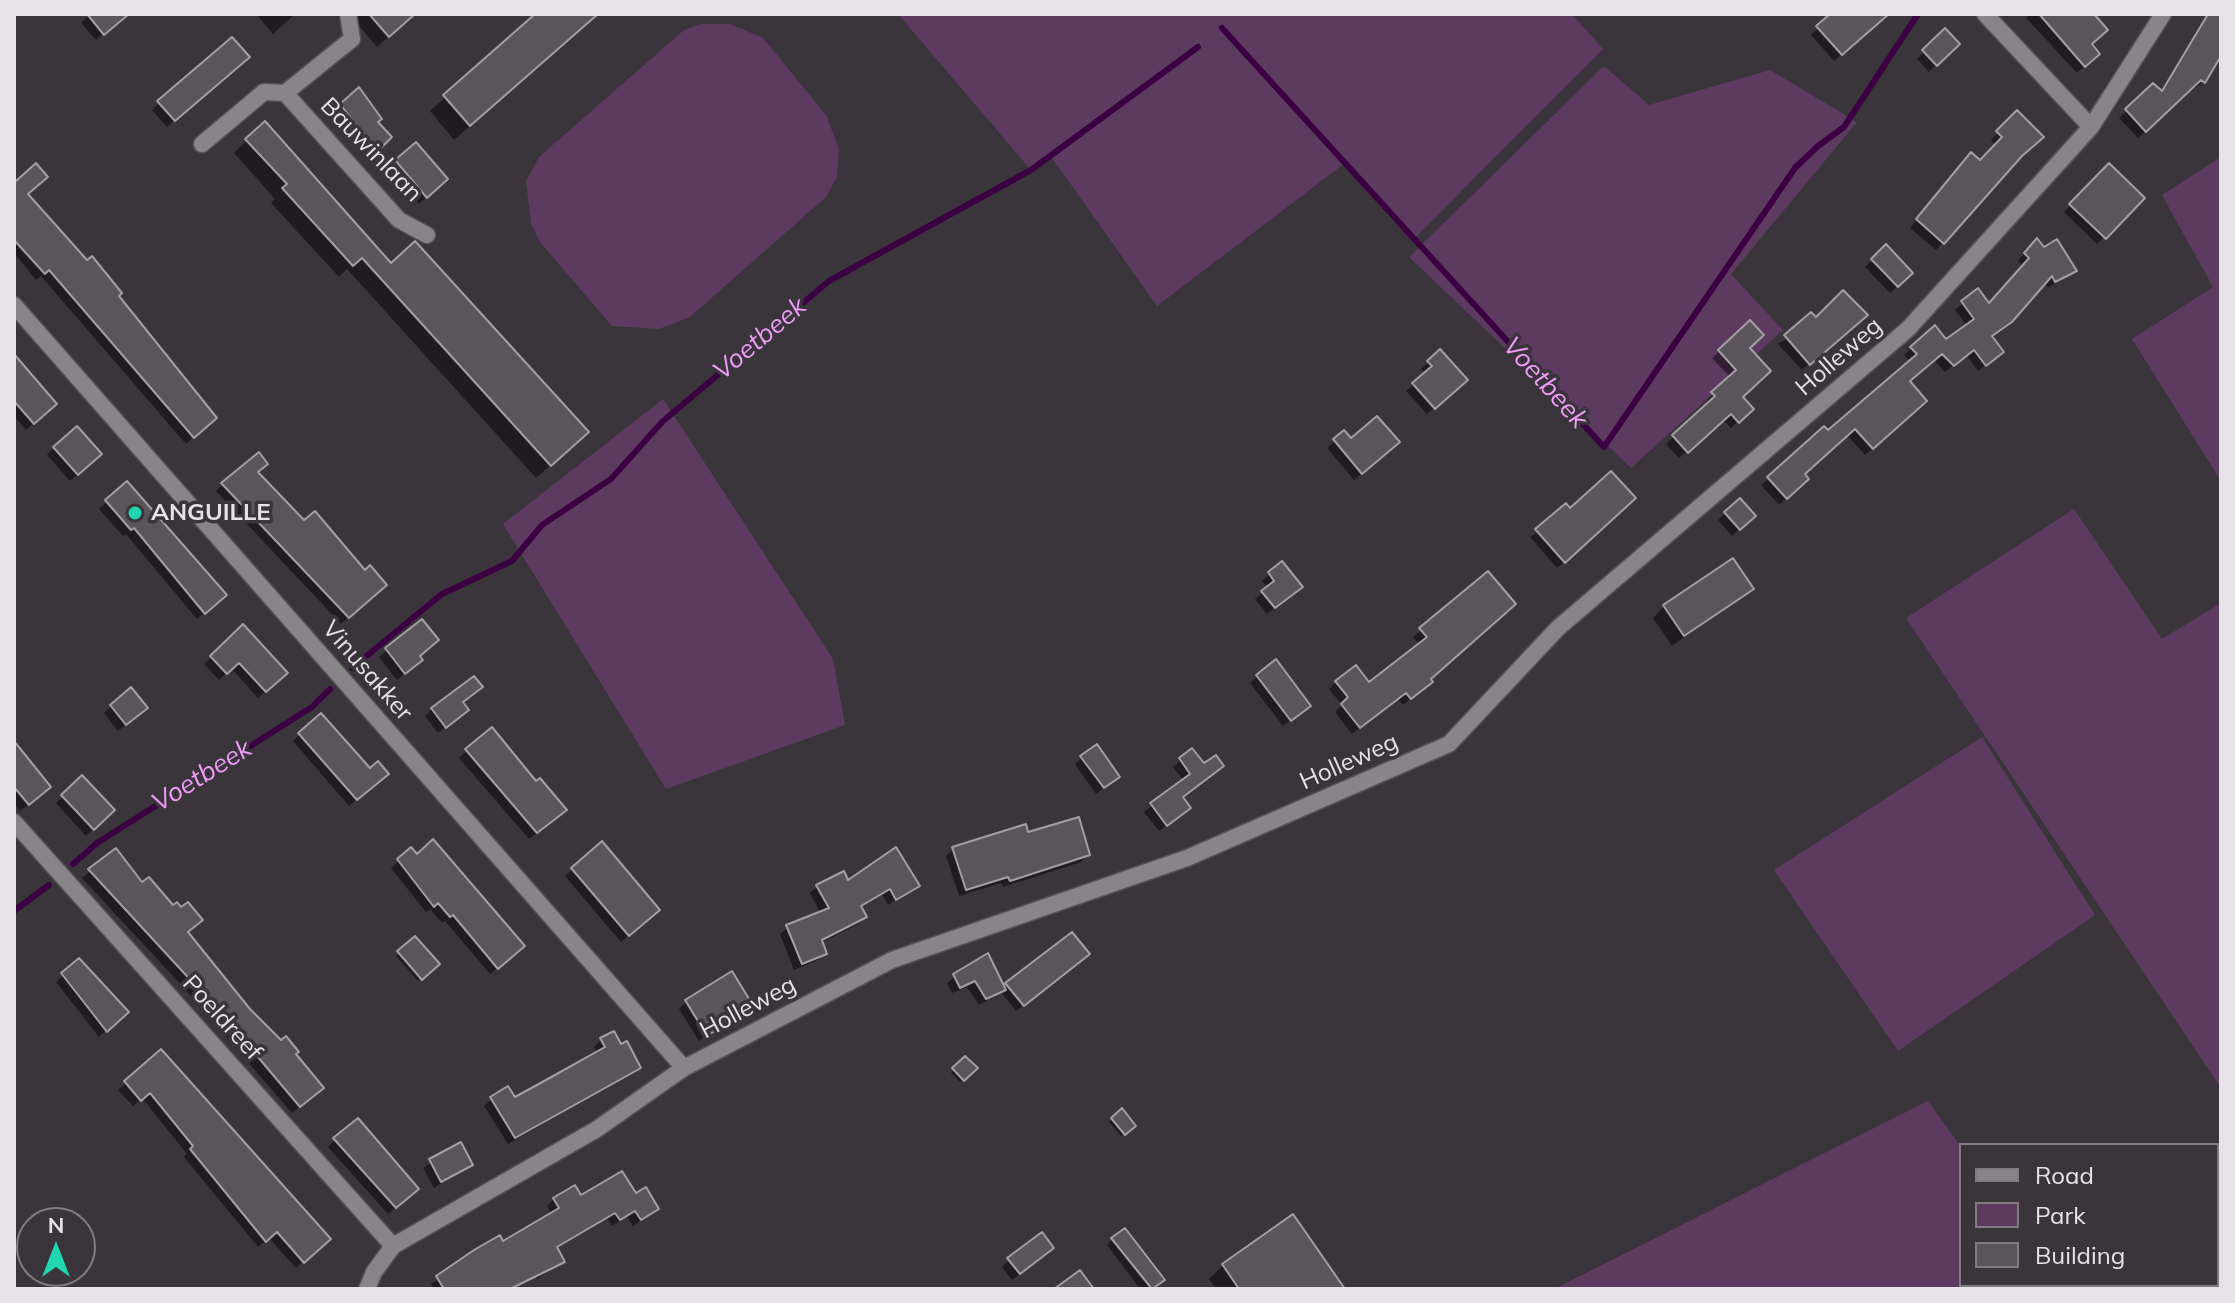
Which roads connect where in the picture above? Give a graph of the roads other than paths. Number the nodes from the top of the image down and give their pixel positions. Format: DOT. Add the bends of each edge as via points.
graph roads {
  1 [pos="348,14"];
  2 [pos="1985,14"];
  3 [pos="2163,14"];
  4 [pos="285,93"];
  5 [pos="2091,127"];
  6 [pos="202,144"];
  7 [pos="427,235"];
  8 [pos="14,305"];
  9 [pos="14,822"];
  10 [pos="684,1068"];
  11 [pos="393,1246"];
  12 [pos="367,1289"];
  1 -- 4 [label="street, Bauwinlaan" via="352,39"];
  2 -- 5 [label="street"];
  3 -- 5 [label="street, Holleweg"];
  4 -- 6 [label="street, Bauwinlaan" via="264,92"];
  4 -- 7 [label="street, Bauwinlaan" via="399,220"];
  5 -- 10 [label="street, Holleweg" via="1908,329 1558,628 1449,744 1187,858 892,960"];
  8 -- 10 [label="street, Vinusakker"];
  9 -- 11 [label="street, Poeldreef"];
  10 -- 11 [label="street, Holleweg" via="597,1129"];
  11 -- 12 [label="street, Holleweg"];
}
